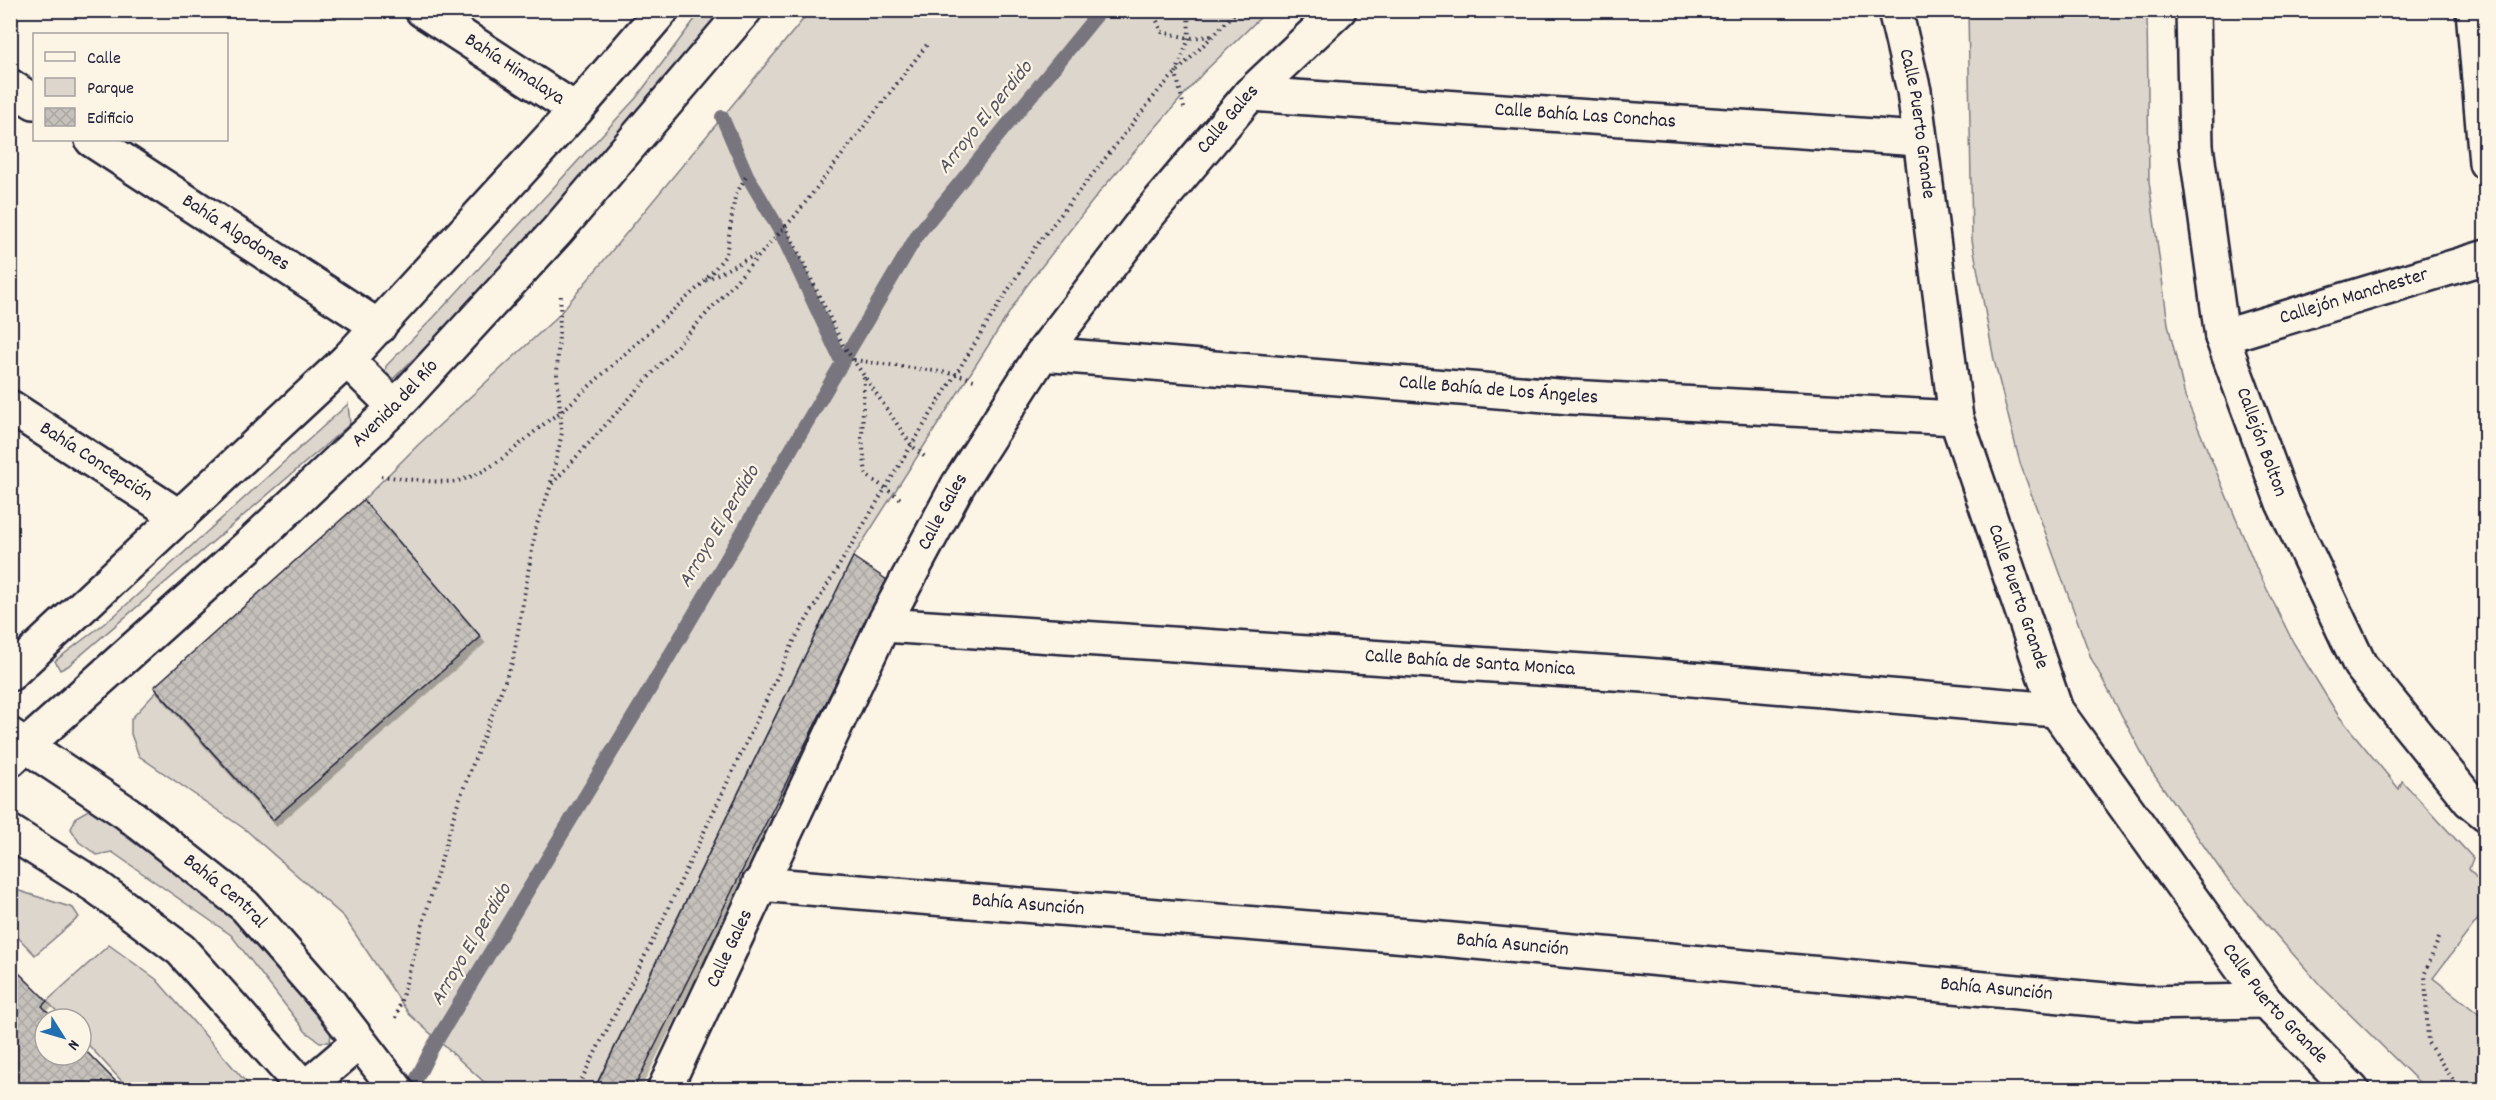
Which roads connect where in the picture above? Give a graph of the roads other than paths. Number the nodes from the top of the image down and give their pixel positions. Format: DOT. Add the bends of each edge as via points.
graph roads {
  1 [pos="422,10"];
  2 [pos="662,10"];
  3 [pos="745,10"];
  4 [pos="1339,10"];
  5 [pos="1895,10"];
  6 [pos="2193,10"];
  7 [pos="2473,10"];
  8 [pos="10,86"];
  9 [pos="1250,94"];
  10 [pos="33,101"];
  11 [pos="576,110"];
  12 [pos="1919,139"];
  13 [pos="94,141"];
  14 [pos="2486,163"];
  15 [pos="2486,256"];
  16 [pos="379,327"];
  17 [pos="2222,337"];
  18 [pos="1042,354"];
  19 [pos="346,360"];
  20 [pos="10,407"];
  21 [pos="395,407"];
  22 [pos="1956,418"];
  23 [pos="180,517"];
  24 [pos="883,625"];
  25 [pos="10,674"];
  26 [pos="2056,710"];
  27 [pos="16,747"];
  28 [pos="2486,814"];
  29 [pos="10,832"];
  30 [pos="759,884"];
  31 [pos="2265,1001"];
  32 [pos="378,1066"];
  33 [pos="305,1089"];
  34 [pos="664,1089"];
  35 [pos="2352,1089"];
  1 -- 11 [label="street, Bahía Himalaya"];
  2 -- 11 [label="street"];
  3 -- 21 [label="street, Avenida del Río" via="557,231"];
  4 -- 9 [label="street, Calle Gales"];
  5 -- 12 [label="street, Calle Puerto Grande" via="1914,91"];
  6 -- 17 [label="street, Callejón Bolton" via="2196,146"];
  7 -- 14 [label="street"];
  8 -- 10 [label="street"];
  9 -- 12 [label="street, Calle Bahía Las Conchas"];
  9 -- 18 [label="street, Calle Gales" via="1149,214"];
  11 -- 16 [label="street"];
  12 -- 22 [label="street, Calle Puerto Grande"];
  13 -- 16 [label="street, Bahía Algodones"];
  15 -- 17 [label="street, Callejón Manchester"];
  16 -- 19 [label="street"];
  17 -- 28 [label="street, Callejón Bolton" via="2283,503 2360,665 2470,801"];
  18 -- 22 [label="street, Calle Bahía de Los Ángeles" via="1570,397"];
  18 -- 24 [label="street, Calle Gales" via="958,485"];
  19 -- 21 [label="street"];
  19 -- 23 [label="street"];
  20 -- 23 [label="street, Bahía Concepción"];
  21 -- 27 [label="street, Avenida del Río" via="255,541"];
  22 -- 26 [label="street, Calle Puerto Grande"];
  23 -- 25 [label="street"];
  24 -- 26 [label="street, Calle Bahía de Santa Monica" via="1644,675"];
  24 -- 30 [label="street, Calle Gales"];
  26 -- 31 [label="street, Calle Puerto Grande"];
  27 -- 32 [label="street, Bahía Central" via="128,813 245,906 329,1002"];
  29 -- 33 [label="street" via="98,887 181,950"];
  30 -- 31 [label="street, Bahía Asunción" via="1408,936 2138,1003"];
  30 -- 34 [label="street, Calle Gales"];
  31 -- 35 [label="street, Calle Puerto Grande"];
  32 -- 33 [label="street"];
}
